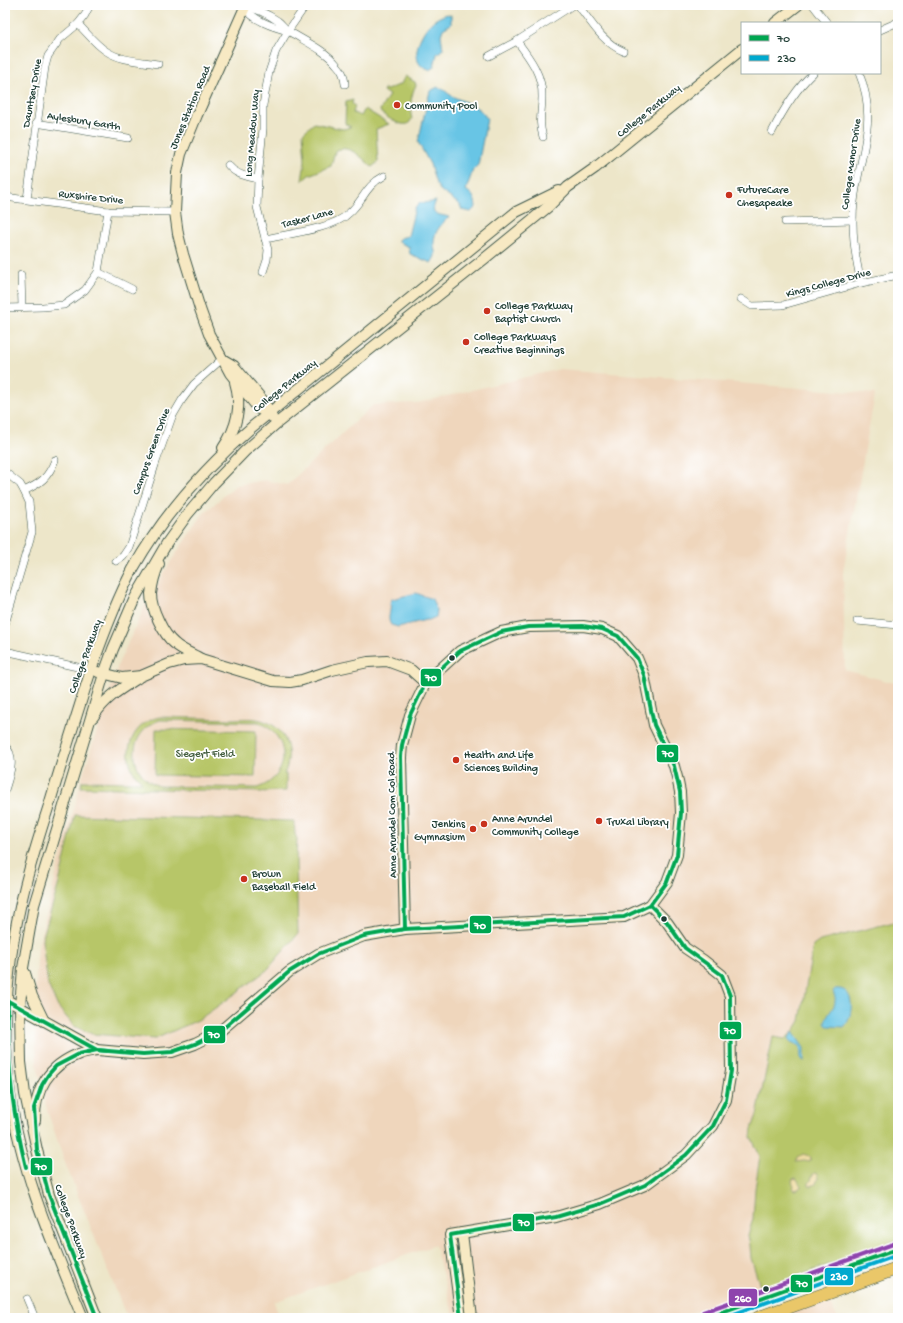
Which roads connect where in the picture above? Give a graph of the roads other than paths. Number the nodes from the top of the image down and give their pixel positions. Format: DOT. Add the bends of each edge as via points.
graph roads {
  1 [pos="90,5"];
  2 [pos="306,5"];
  3 [pos="573,5"];
  4 [pos="578,5"];
  5 [pos="798,5"];
  6 [pos="813,5"];
  7 [pos="244,6"];
  8 [pos="776,22"];
  9 [pos="826,22"];
  10 [pos="898,22"];
  11 [pos="78,24"];
  12 [pos="881,30"];
  13 [pos="288,31"];
  14 [pos="517,41"];
  15 [pos="741,50"];
  16 [pos="623,51"];
  17 [pos="489,56"];
  18 [pos="158,64"];
  19 [pos="813,74"];
  20 [pos="859,74"];
  21 [pos="345,84"];
  22 [pos="36,123"];
  23 [pos="772,132"];
  24 [pos="543,137"];
  25 [pos="128,138"];
  26 [pos="228,165"];
  27 [pos="384,176"];
  28 [pos="258,179"];
  29 [pos="568,187"];
  30 [pos="5,197"];
  31 [pos="27,199"];
  32 [pos="108,211"];
  33 [pos="175,212"];
  34 [pos="516,212"];
  35 [pos="853,220"];
  36 [pos="785,222"];
  37 [pos="265,240"];
  38 [pos="484,259"];
  39 [pos="98,272"];
  40 [pos="263,272"];
  41 [pos="442,273"];
  42 [pos="21,275"];
  43 [pos="898,275"];
  44 [pos="861,284"];
  45 [pos="132,288"];
  46 [pos="741,299"];
  47 [pos="22,307"];
  48 [pos="5,308"];
  49 [pos="222,359"];
  50 [pos="234,378"];
  51 [pos="269,413"];
  52 [pos="277,423"];
  53 [pos="55,460"];
  54 [pos="209,468"];
  55 [pos="5,472"];
  56 [pos="24,491"];
  57 [pos="167,543"];
  58 [pos="116,561"];
  59 [pos="857,621"];
  60 [pos="5,624"];
  61 [pos="898,626"];
  62 [pos="5,651"];
  63 [pos="201,659"];
  64 [pos="91,670"];
  65 [pos="104,674"];
  66 [pos="141,676"];
  67 [pos="426,682"];
  68 [pos="86,730"];
  69 [pos="5,746"];
  70 [pos="5,790"];
  71 [pos="650,905"];
  72 [pos="16,927"];
  73 [pos="405,929"];
  74 [pos="5,960"];
  75 [pos="23,968"];
  76 [pos="6,1000"];
  77 [pos="20,1007"];
  78 [pos="44,1021"];
  79 [pos="97,1050"];
  80 [pos="6,1058"];
  81 [pos="36,1150"];
  82 [pos="462,1233"];
  83 [pos="898,1249"];
  84 [pos="898,1268"];
  85 [pos="27,1299"];
  86 [pos="96,1315"];
  87 [pos="81,1317"];
  88 [pos="35,1318"];
  89 [pos="462,1318"];
  90 [pos="472,1318"];
  91 [pos="705,1318"];
  92 [pos="758,1318"];
  1 -- 11 [label="street, Dauntsey Drive"];
  2 -- 13 [label="street, Long Meadow Way"];
  3 -- 14 [label="street"];
  4 -- 16 [label="street" via="605,40"];
  5 -- 8 [label="main road"];
  6 -- 9 [label="street"];
  7 -- 13 [label="street" via="249,14 274,28"];
  7 -- 33 [label="main road, Jones Station Road" via="181,154"];
  10 -- 12 [label="street"];
  11 -- 18 [label="street" via="113,55"];
  11 -- 22 [label="street, Dauntsey Drive" via="60,39 48,56"];
  13 -- 21 [label="street" via="325,53 337,64 344,74"];
  13 -- 28 [label="street, Long Meadow Way" via="276,51 269,72 263,105"];
  14 -- 17 [label="street"];
  14 -- 24 [label="street" via="539,76 542,95 540,126"];
  15 -- 29 [label="main road, College Parkway"];
  19 -- 23 [label="street" via="794,94"];
  20 -- 35 [label="street, College Manor Drive" via="866,96 868,122"];
  22 -- 25 [label="street, Aylesbury Garth"];
  22 -- 31 [label="street, Dauntsey Drive"];
  26 -- 28 [label="street" via="238,174"];
  27 -- 37 [label="street, Tasker Lane" via="374,181 349,214 338,221"];
  28 -- 37 [label="street, Long Meadow Way" via="257,207"];
  29 -- 34 [label="main road, College Parkway"];
  29 -- 38 [label="main road, College Parkway" via="549,206"];
  30 -- 31 [label="street, Ruxshire Drive"];
  31 -- 32 [label="street, Ruxshire Drive"];
  32 -- 33 [label="street, Ruxshire Drive"];
  32 -- 39 [label="street"];
  33 -- 49 [label="main road, Jones Station Road" via="183,254 200,309"];
  34 -- 38 [label="main road" via="488,240 483,251"];
  34 -- 41 [label="main road, College Parkway"];
  35 -- 36 [label="street"];
  35 -- 44 [label="street, College Manor Drive" via="854,250"];
  37 -- 40 [label="street, Long Meadow Way" via="268,250"];
  38 -- 41 [label="main road" via="469,257"];
  38 -- 52 [label="main road, College Parkway"];
  39 -- 45 [label="street"];
  39 -- 47 [label="street" via="85,290 64,305"];
  41 -- 51 [label="main road, College Parkway"];
  42 -- 47 [label="street"];
  43 -- 44 [label="street, Kings College Drive"];
  44 -- 46 [label="street, Kings College Drive" via="783,305 752,306"];
  47 -- 48 [label="street"];
  49 -- 50 [label="main road, Jones Station Road"];
  49 -- 51 [label="main road, Jones Station Road" via="234,366 265,403"];
  49 -- 58 [label="street, Campus Green Drive" via="194,384 172,417 129,548"];
  50 -- 51 [label="main road, Jones Station Road" via="259,409"];
  50 -- 54 [label="main road" via="238,399 237,419 230,438"];
  51 -- 52 [label="main road, Jones Station Road"];
  51 -- 54 [label="main road, College Parkway"];
  52 -- 57 [label="main road, College Parkway" via="214,483"];
  53 -- 56 [label="street" via="45,479"];
  54 -- 64 [label="main road, College Parkway" via="172,510 133,570 105,630"];
  55 -- 56 [label="street" via="20,484"];
  56 -- 60 [label="street" via="29,502 32,532"];
  57 -- 63 [label="main road" via="151,594 156,615 164,633 175,644"];
  57 -- 65 [label="main road, College Parkway" via="135,598"];
  59 -- 61 [label="street"];
  62 -- 64 [label="street"];
  63 -- 66 [label="main road" via="169,664"];
  63 -- 67 [label="main road" via="273,681 290,682 368,662 387,662 411,670"];
  64 -- 65 [label="main road"];
  64 -- 72 [label="main road, College Parkway" via="37,845"];
  65 -- 66 [label="main road" via="122,678"];
  65 -- 68 [label="main road, College Parkway"];
  66 -- 68 [label="main road" via="114,692 98,709"];
  67 -- 71 [label="main road, Anne Arundel Com Col Road" via="460,651 501,632 528,627 583,626 602,629 618,636 637,658 644,675 654,725 674,766 680,792 677,855 667,882"];
  67 -- 73 [label="main road, Anne Arundel Com Col Road" via="410,715 402,745"];
  68 -- 75 [label="main road, College Parkway" via="34,905"];
  69 -- 70 [label="street" via="8,749 12,770"];
  71 -- 73 [label="main road, Anne Arundel Com Col Road" via="624,917"];
  71 -- 82 [label="main road" via="667,922 685,948 722,975 730,996 731,1071 726,1100 713,1126 686,1155 645,1185 600,1204 556,1217"];
  72 -- 74 [label="main road"];
  72 -- 76 [label="main road, College Parkway"];
  73 -- 79 [label="main road, Anne Arundel Com Col Road" via="364,936 318,954 289,972 219,1032 195,1044 172,1052 143,1054"];
  75 -- 77 [label="main road, College Parkway"];
  75 -- 78 [label="main road"];
  76 -- 77 [label="main road, Anne Arundel Com Col Road"];
  76 -- 80 [label="main road, College Parkway"];
  77 -- 78 [label="main road, Anne Arundel Com Col Road"];
  77 -- 81 [label="main road, College Parkway" via="24,1094"];
  78 -- 79 [label="main road, Anne Arundel Com Col Road"];
  79 -- 81 [label="main road" via="79,1054 56,1066 48,1075 34,1108"];
  80 -- 87 [label="main road, College Parkway" via="16,1128 31,1186"];
  81 -- 86 [label="main road, College Parkway" via="49,1195"];
  82 -- 89 [label="main road" via="450,1235"];
  82 -- 90 [label="main road"];
  83 -- 91 [label="highway"];
  84 -- 92 [label="highway"];
  85 -- 88 [label="street"];
  86 -- 87 [label="street"];
}
